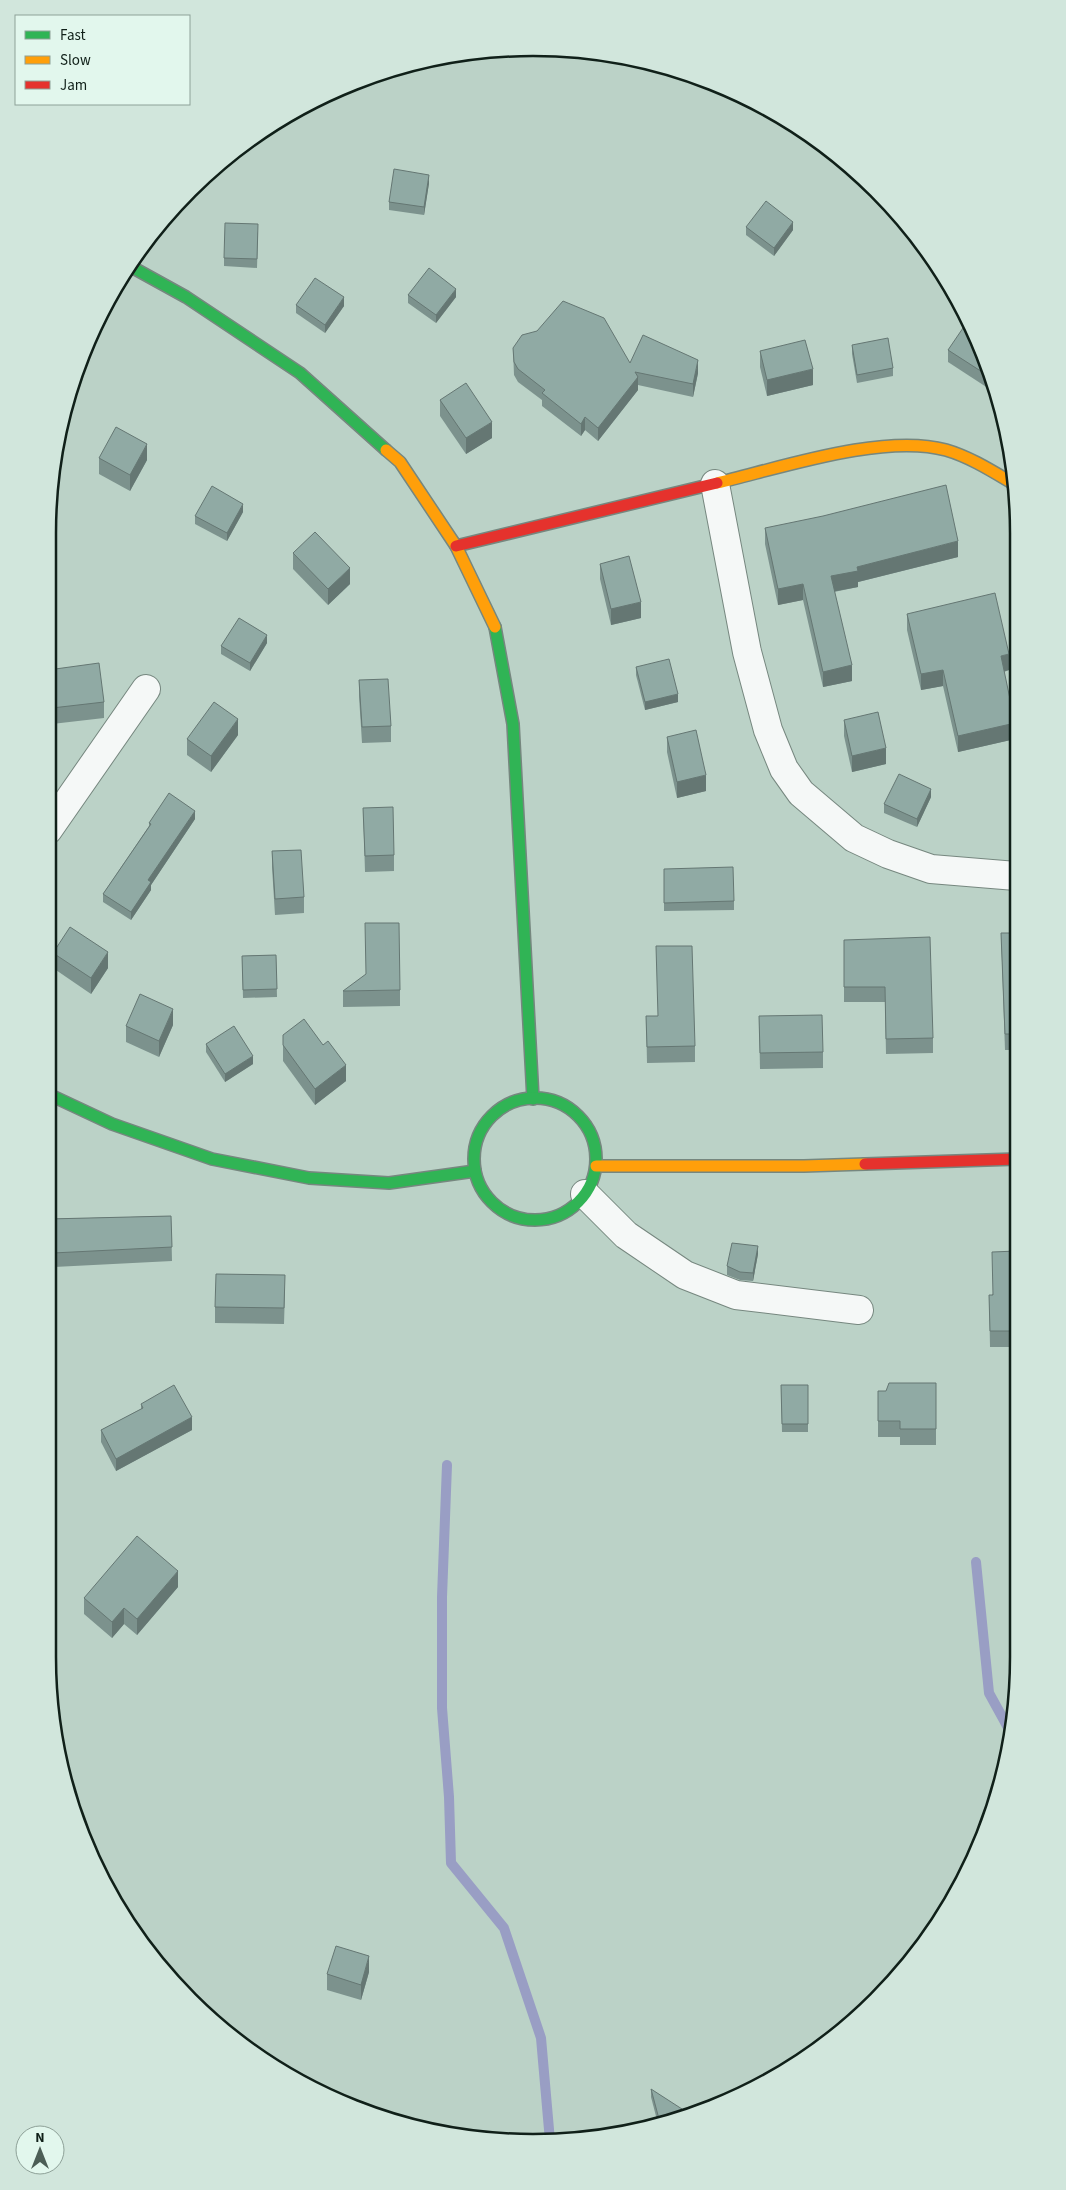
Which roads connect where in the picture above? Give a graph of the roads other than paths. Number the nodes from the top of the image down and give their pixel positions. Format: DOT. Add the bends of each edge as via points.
graph roads {
  1 [pos="136,270"];
  2 [pos="1007,480"];
  3 [pos="715,484"];
  4 [pos="456,546"];
  5 [pos="146,689"];
  6 [pos="56,818"];
  7 [pos="1010,876"];
  8 [pos="56,1098"];
  9 [pos="533,1098"];
  10 [pos="1010,1159"];
  11 [pos="596,1166"];
  12 [pos="475,1171"];
  13 [pos="585,1194"];
  14 [pos="859,1310"];
  1 -- 4 [label="street" via="186,297 300,373 400,462"];
  2 -- 3 [label="street" via="980,464 944,450 897,446 856,450"];
  3 -- 4 [label="street"];
  3 -- 7 [label="street" via="747,652 768,730 784,769 801,793 854,838 888,854 931,869"];
  4 -- 9 [label="street" via="497,631 513,724"];
  5 -- 6 [label="street"];
  8 -- 12 [label="street" via="112,1124 212,1159 309,1178 389,1183"];
  9 -- 11 [label="street" via="566,1106 581,1119 592,1136"];
  9 -- 12 [label="street" via="508,1104 491,1116 474,1151"];
  10 -- 11 [label="street" via="804,1166"];
  11 -- 13 [label="street"];
  12 -- 13 [label="street" via="482,1190 495,1205 512,1216 532,1220 552,1218 570,1209"];
  13 -- 14 [label="street" via="626,1235 685,1275 736,1295"];
}
